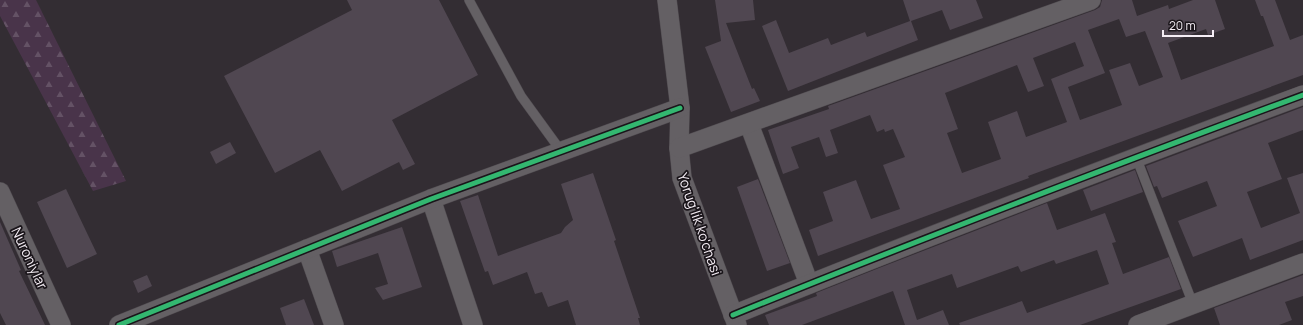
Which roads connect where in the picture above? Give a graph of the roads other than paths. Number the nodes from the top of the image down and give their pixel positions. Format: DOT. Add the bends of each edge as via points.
graph roads {
  1 [pos="469,0"];
  2 [pos="667,0"];
  3 [pos="1091,0"];
  4 [pos="1303,95"];
  5 [pos="680,108"];
  6 [pos="749,124"];
  7 [pos="679,148"];
  8 [pos="560,151"];
  9 [pos="1136,157"];
  10 [pos="0,192"];
  11 [pos="431,199"];
  12 [pos="307,250"];
  13 [pos="1303,262"];
  14 [pos="809,284"];
  15 [pos="1193,304"];
  16 [pos="735,320"];
  17 [pos="61,325"];
  18 [pos="119,325"];
  19 [pos="334,325"];
  20 [pos="473,325"];
  21 [pos="1138,325"];
  1 -- 8 [label="lane" via="521,96"];
  2 -- 5 [label="street, Yorug'lik ko'chasi"];
  3 -- 6 [label="street"];
  4 -- 9 [label="street"];
  5 -- 7 [label="street, Yorug'lik ko'chasi"];
  5 -- 8 [label="street"];
  6 -- 7 [label="street"];
  6 -- 14 [label="street"];
  7 -- 16 [label="street, Yorug'lik ko'chasi" via="682,178"];
  8 -- 11 [label="street"];
  9 -- 14 [label="street"];
  9 -- 15 [label="lane"];
  10 -- 17 [label="street, Nuroniylar"];
  11 -- 12 [label="street"];
  11 -- 20 [label="street"];
  12 -- 18 [label="street"];
  12 -- 19 [label="street"];
  13 -- 15 [label="street"];
  14 -- 16 [label="street"];
  15 -- 21 [label="street"];
}
